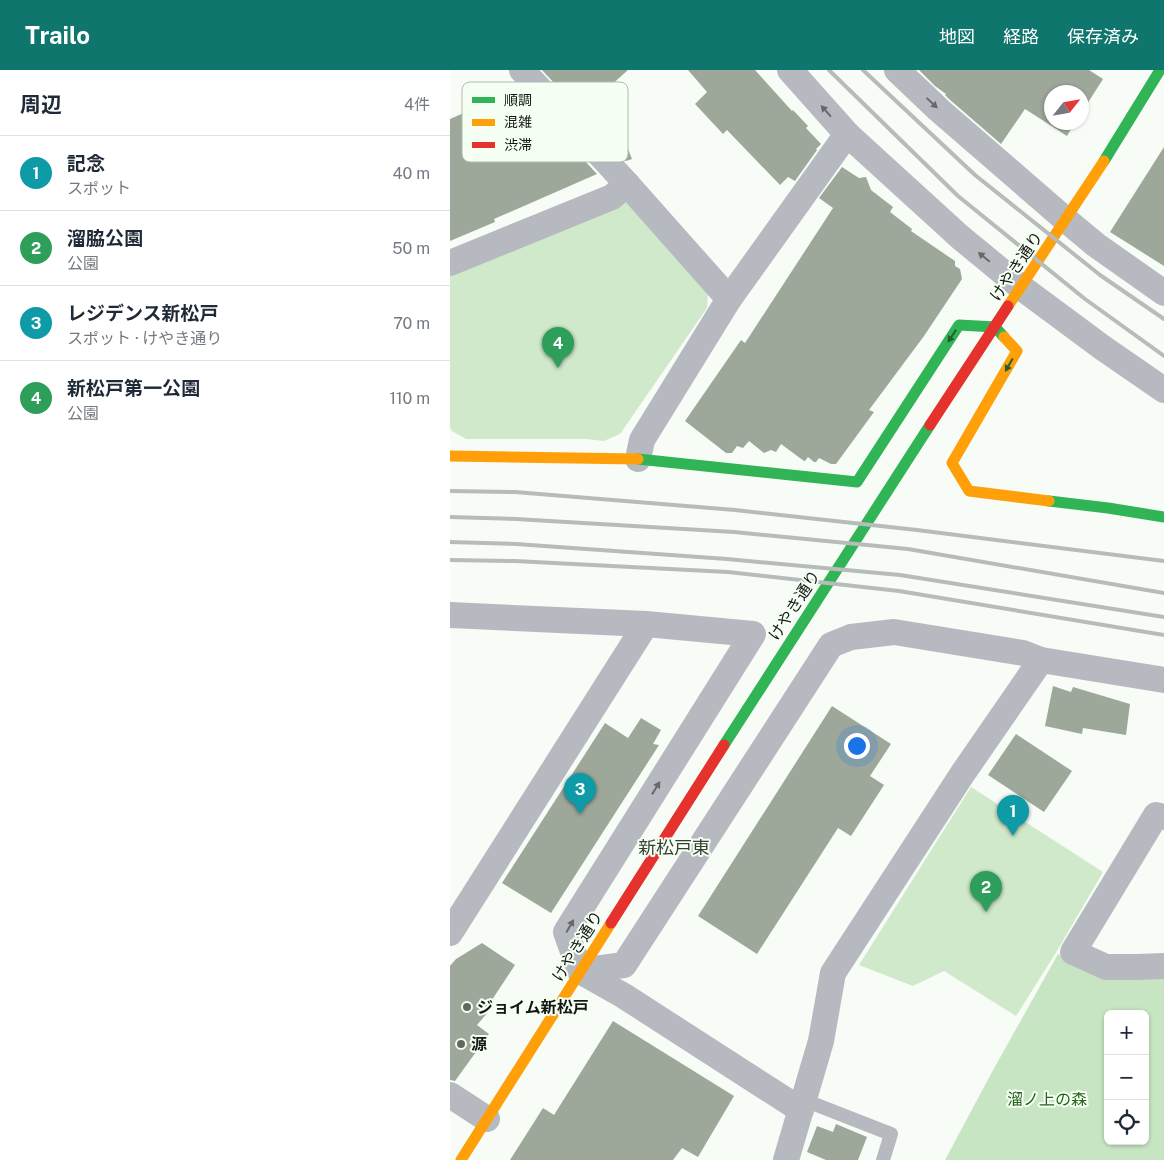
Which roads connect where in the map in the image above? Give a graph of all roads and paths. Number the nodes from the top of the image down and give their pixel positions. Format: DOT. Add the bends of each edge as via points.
graph roads {
  1 [pos="522,70"];
  2 [pos="790,70"];
  3 [pos="897,70"];
  4 [pos="1160,70"];
  5 [pos="533,82"];
  6 [pos="847,134"];
  7 [pos="607,162"];
  8 [pos="627,184"];
  9 [pos="1066,220"];
  10 [pos="450,263"];
  11 [pos="1022,288"];
  12 [pos="1164,293"];
  13 [pos="729,299"];
  14 [pos="995,326"];
  15 [pos="1164,390"];
  16 [pos="450,456"];
  17 [pos="638,459"];
  18 [pos="1164,517"];
  19 [pos="450,615"];
  20 [pos="646,624"];
  21 [pos="1041,660"];
  22 [pos="1164,680"];
  23 [pos="1164,817"];
  24 [pos="450,933"];
  25 [pos="1164,966"];
  26 [pos="580,971"];
  27 [pos="450,1095"];
  28 [pos="802,1105"];
  29 [pos="487,1119"];
  30 [pos="461,1160"];
  31 [pos="786,1160"];
  32 [pos="883,1160"];
  1 -- 5 [label="street"];
  6 -- 2 [label="street, one-way"];
  3 -- 9 [label="street, one-way"];
  4 -- 9 [label="street, けやき通り"];
  11 -- 6 [label="street, one-way" via="960,237"];
  6 -- 13 [label="street"];
  7 -- 8 [label="street"];
  8 -- 10 [label="street" via="612,197"];
  8 -- 13 [label="street"];
  9 -- 11 [label="street, けやき通り"];
  9 -- 12 [label="street"];
  11 -- 14 [label="street, けやき通り"];
  11 -- 15 [label="street"];
  13 -- 17 [label="street" via="642,440"];
  14 -- 17 [label="street, one-way" via="959,325 857,482"];
  14 -- 18 [label="street, one-way" via="1017,351 952,463 969,491"];
  14 -- 26 [label="street, けやき通り"];
  16 -- 17 [label="street"];
  19 -- 20 [label="street"];
  20 -- 24 [label="street"];
  26 -- 20 [label="street, one-way" via="566,932 753,634"];
  21 -- 22 [label="street"];
  21 -- 26 [label="street" via="1023,653 894,632 851,638 831,645 624,965"];
  21 -- 28 [label="street" via="963,772 834,973 822,1041"];
  23 -- 25 [label="street" via="1156,815 1073,952 1106,967"];
  26 -- 28 [label="street"];
  26 -- 29 [label="street, けやき通り"];
  27 -- 29 [label="street"];
  28 -- 31 [label="street"];
  28 -- 32 [label="lane" via="891,1134"];
  29 -- 30 [label="street, けやき通り"];
}
